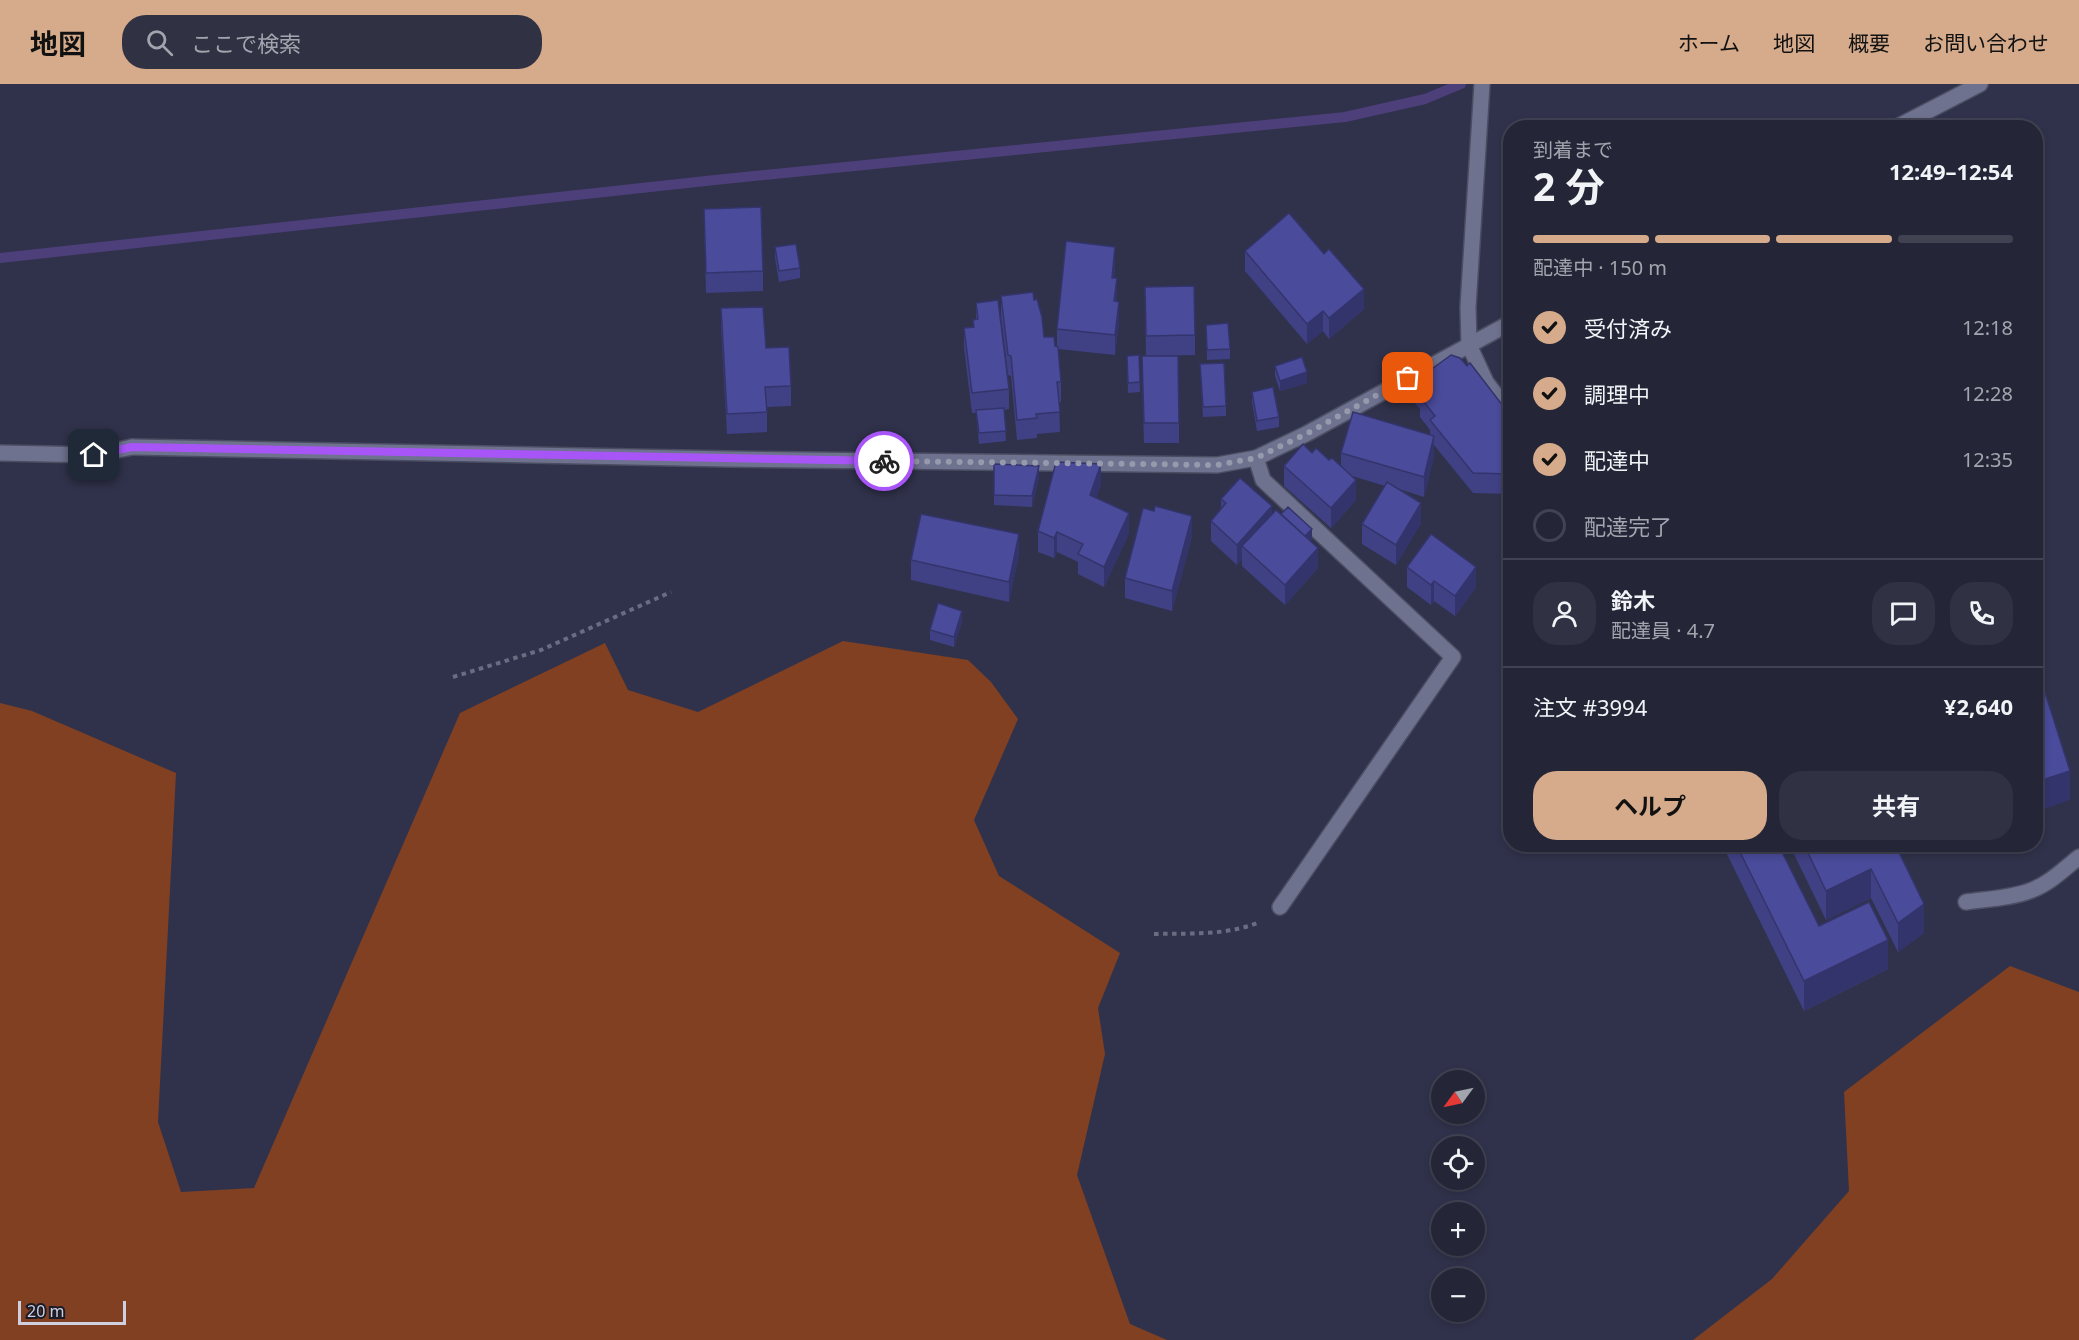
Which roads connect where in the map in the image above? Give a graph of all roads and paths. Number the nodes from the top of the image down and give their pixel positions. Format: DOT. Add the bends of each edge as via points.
graph roads {
  1 [pos="1980,84"];
  2 [pos="1482,89"];
  3 [pos="1911,120"];
  4 [pos="1503,327"];
  5 [pos="1469,345"];
  6 [pos="1503,404"];
  7 [pos="0,453"];
  8 [pos="1256,458"];
  9 [pos="671,592"];
  10 [pos="453,677"];
  11 [pos="2079,857"];
  12 [pos="1966,902"];
  13 [pos="1280,907"];
  14 [pos="1154,934"];
  1 -- 3 [label="street"];
  2 -- 5 [label="street"];
  4 -- 5 [label="street"];
  5 -- 6 [label="street" via="1486,382"];
  5 -- 8 [label="street"];
  7 -- 8 [label="street" via="94,455 132,447 1185,465 1217,465"];
  8 -- 13 [label="street" via="1263,480 1453,657"];
  9 -- 10 [label="path" via="541,650"];
  11 -- 12 [label="street" via="2031,890"];
  13 -- 14 [label="path" via="1264,920 1239,930"];
}
